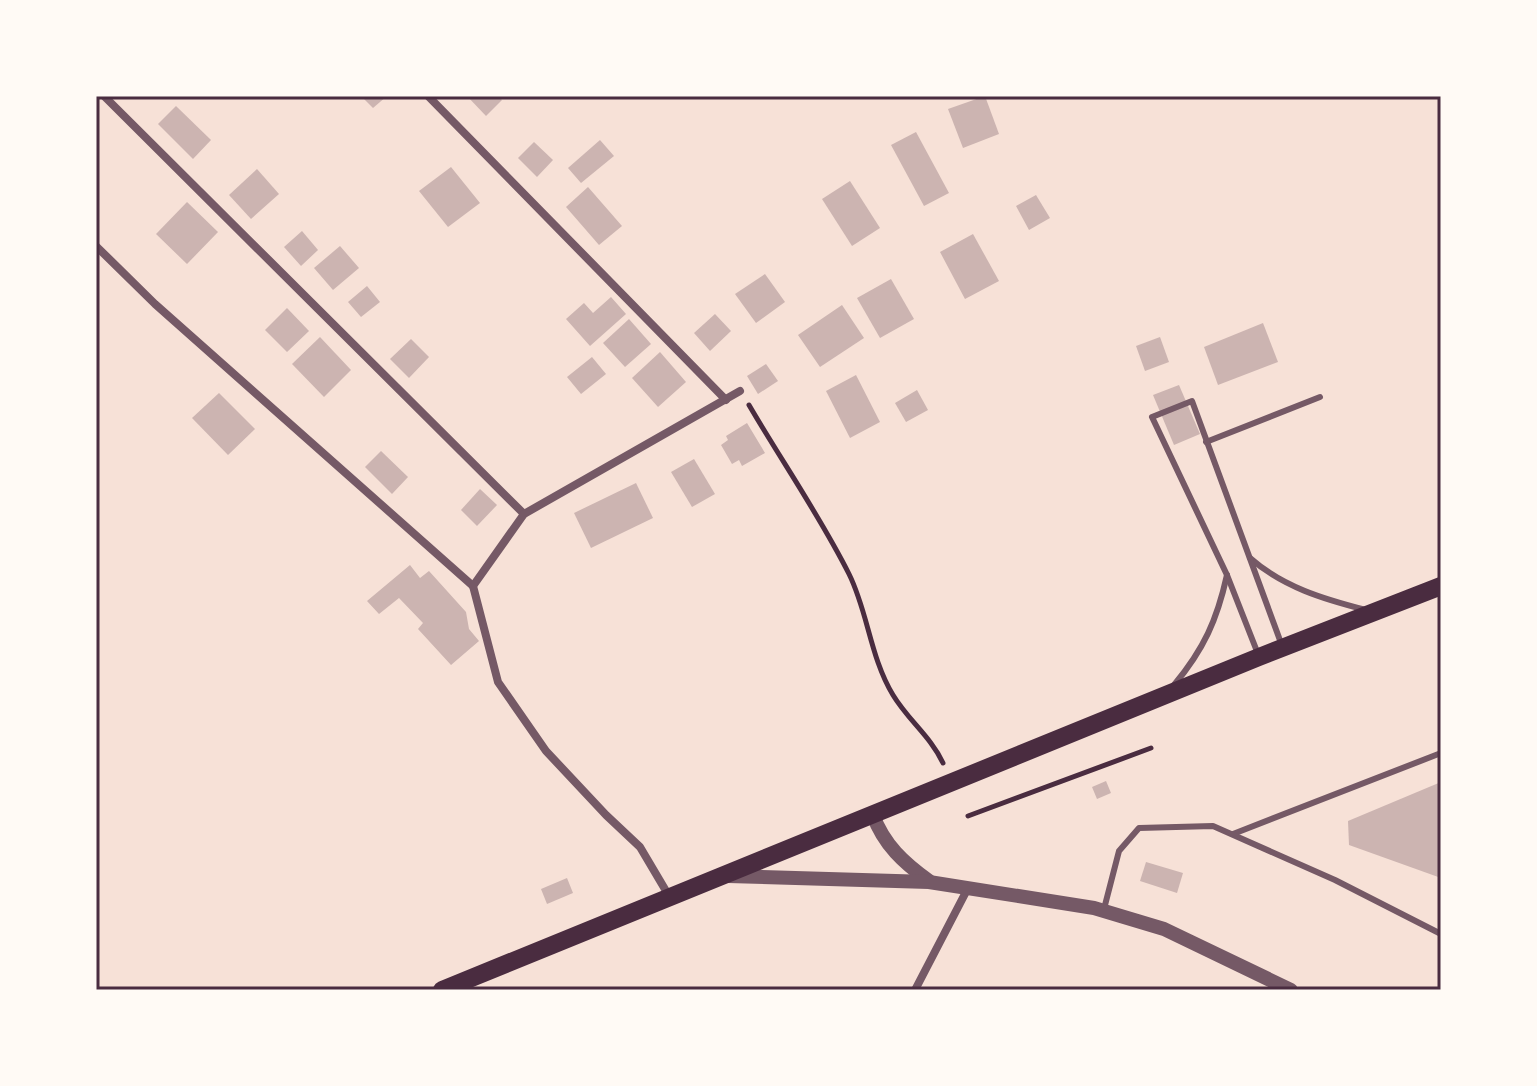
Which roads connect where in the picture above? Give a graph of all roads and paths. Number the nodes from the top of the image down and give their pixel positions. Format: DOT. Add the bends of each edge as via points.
graph roads {
  1 [pos="104,96"];
  2 [pos="428,96"];
  3 [pos="96,246"];
  4 [pos="740,391"];
  5 [pos="1320,397"];
  6 [pos="726,400"];
  7 [pos="1206,442"];
  8 [pos="524,514"];
  9 [pos="1249,556"];
  10 [pos="1227,575"];
  11 [pos="473,586"];
  12 [pos="1441,586"];
  13 [pos="1373,612"];
  14 [pos="1283,647"];
  15 [pos="1259,657"];
  16 [pos="1165,695"];
  17 [pos="1151,748"];
  18 [pos="1441,753"];
  19 [pos="943,763"];
  20 [pos="873,815"];
  21 [pos="968,816"];
  22 [pos="1233,834"];
  23 [pos="724,876"];
  24 [pos="929,882"];
  25 [pos="968,888"];
  26 [pos="671,898"];
  27 [pos="1103,911"];
  28 [pos="1441,934"];
  29 [pos="442,990"];
  30 [pos="915,990"];
  31 [pos="1291,990"];
  1 -- 8 [label="street"];
  2 -- 6 [label="street"];
  3 -- 11 [label="street"];
  4 -- 6 [label="street"];
  4 -- 19 [label="path" via="850,575 892,694 934,743"];
  5 -- 7 [label="lane"];
  6 -- 8 [label="street"];
  7 -- 9 [label="lane"];
  7 -- 10 [label="lane" via="1192,401 1152,417"];
  8 -- 11 [label="street"];
  9 -- 13 [label="lane" via="1300,591"];
  9 -- 14 [label="lane"];
  10 -- 15 [label="lane"];
  10 -- 16 [label="lane" via="1205,643"];
  11 -- 26 [label="street" via="498,682 546,751 640,847"];
  12 -- 13 [label="main road"];
  13 -- 14 [label="main road"];
  14 -- 15 [label="main road"];
  15 -- 16 [label="main road"];
  16 -- 20 [label="main road"];
  17 -- 21 [label="path"];
  18 -- 22 [label="lane"];
  20 -- 23 [label="main road"];
  20 -- 24 [label="street" via="888,845"];
  22 -- 27 [label="lane" via="1213,826 1139,828 1119,851"];
  22 -- 28 [label="lane"];
  23 -- 24 [label="street"];
  23 -- 26 [label="main road"];
  24 -- 25 [label="street"];
  25 -- 27 [label="street"];
  25 -- 30 [label="street"];
  26 -- 29 [label="main road"];
  27 -- 31 [label="street" via="1164,929"];
}
